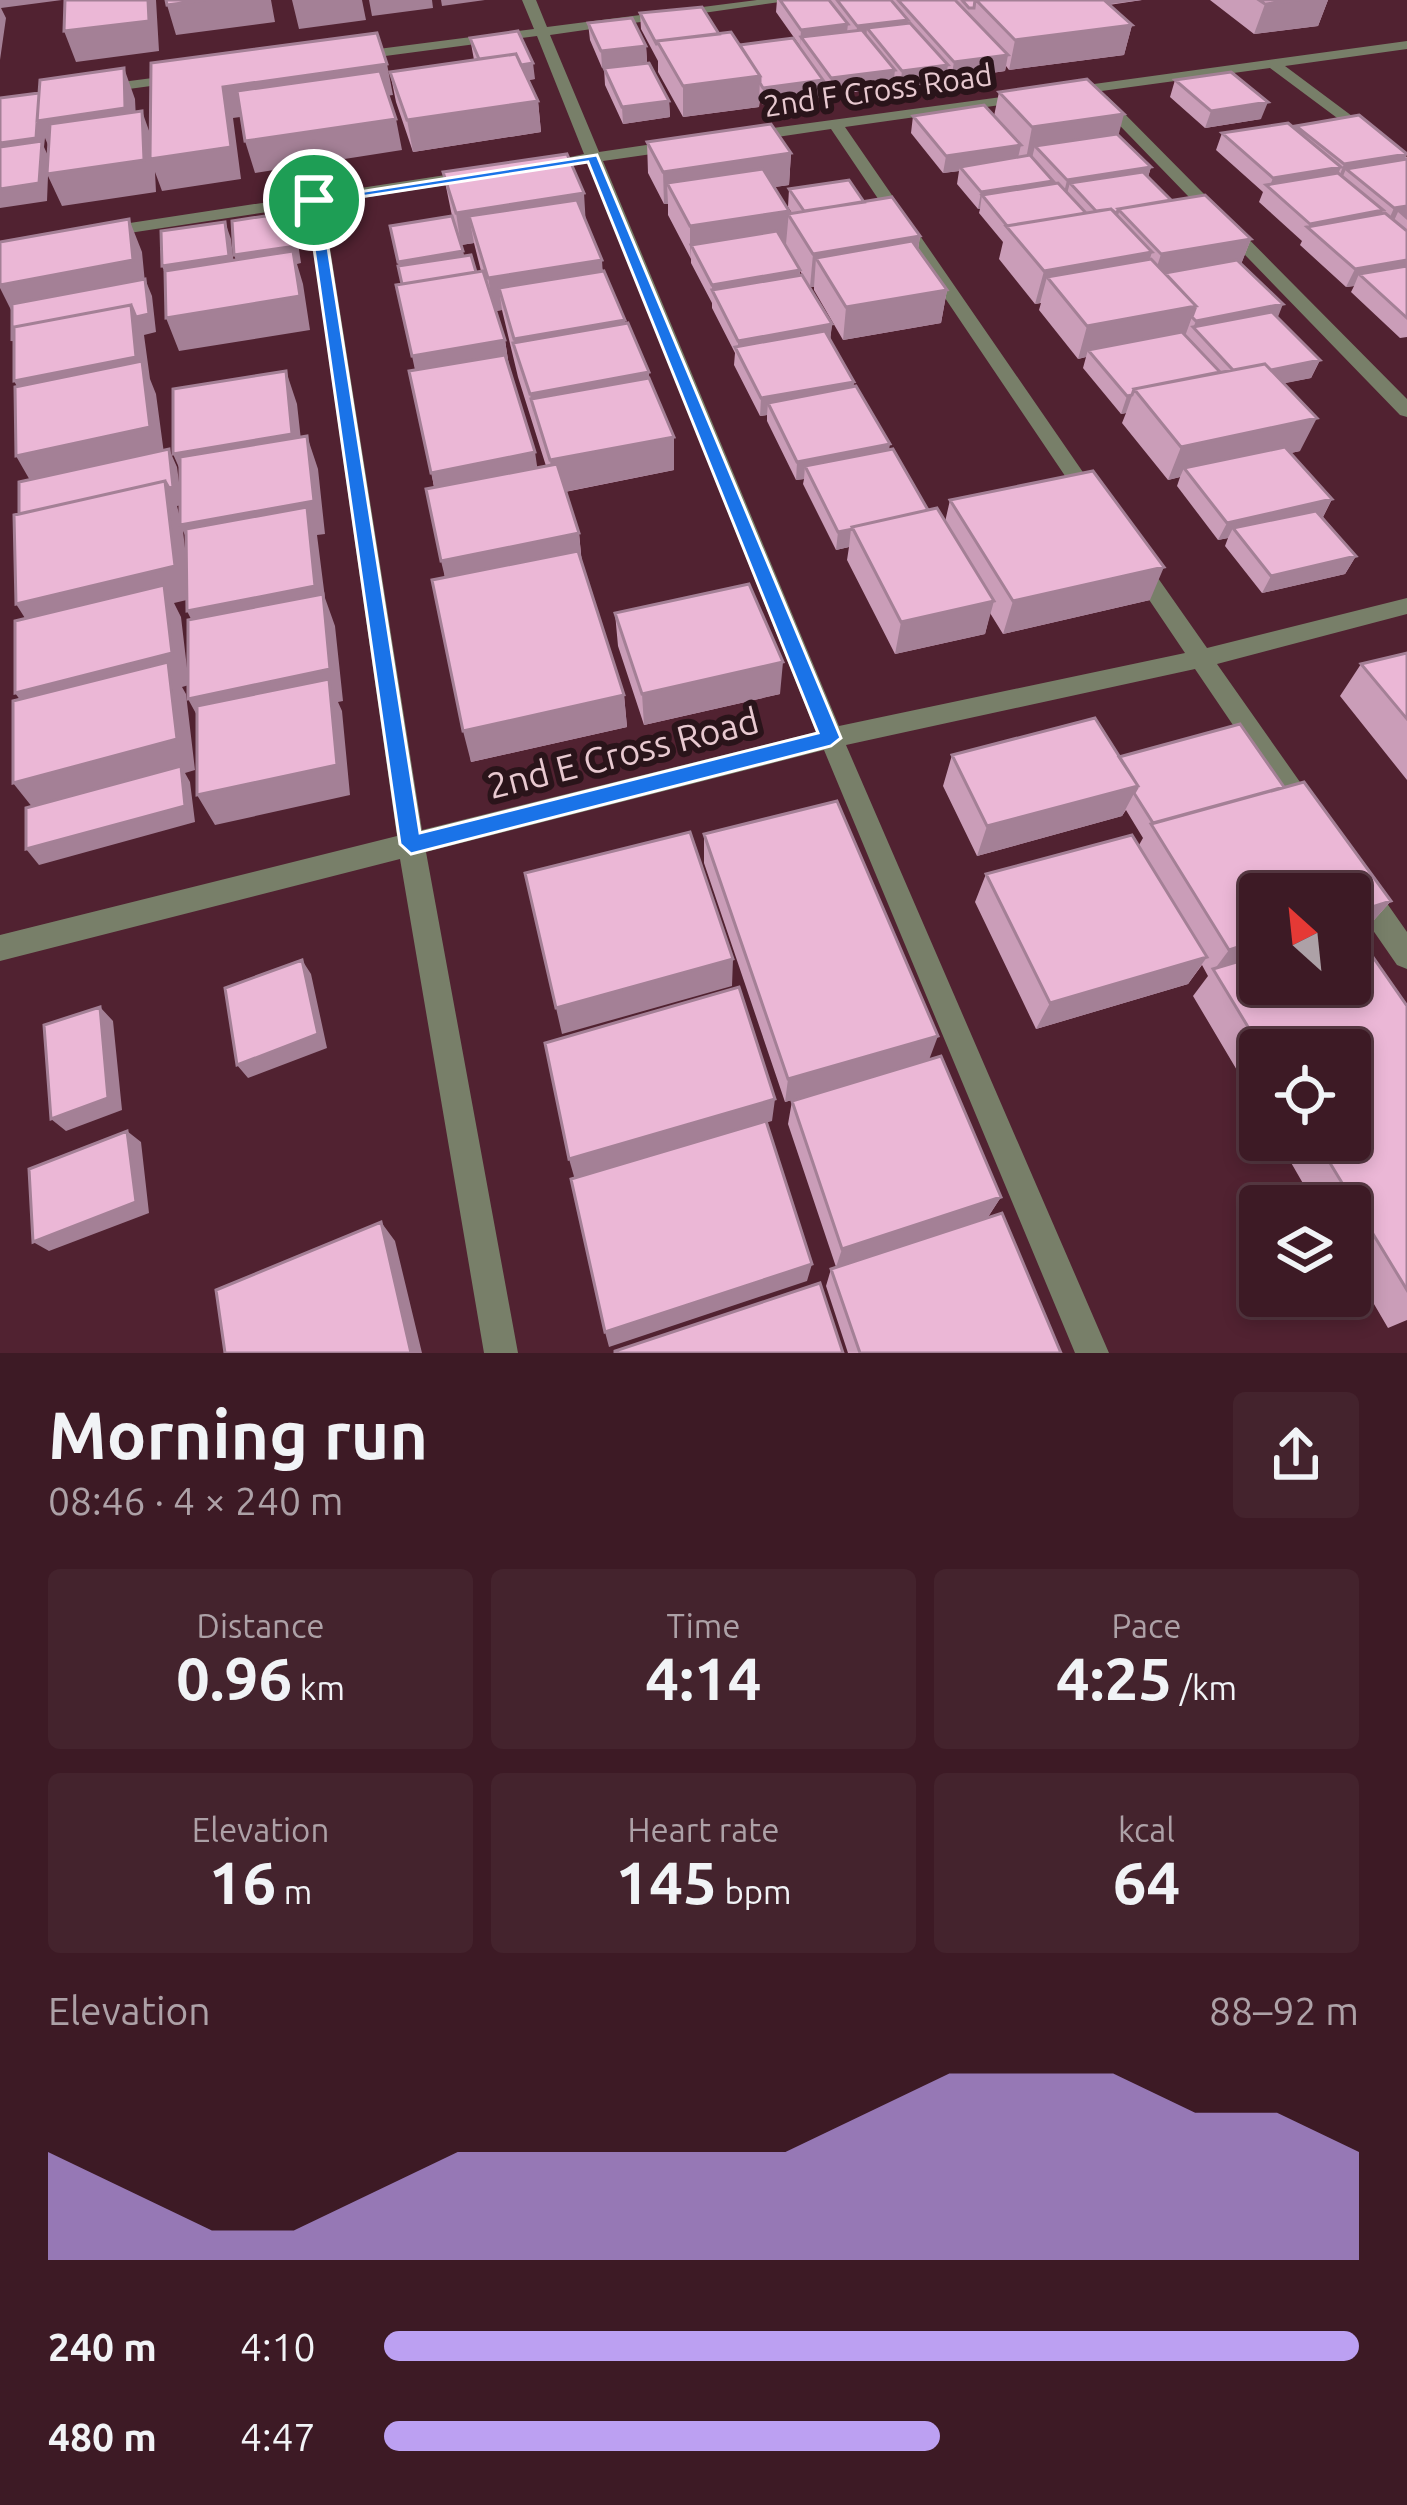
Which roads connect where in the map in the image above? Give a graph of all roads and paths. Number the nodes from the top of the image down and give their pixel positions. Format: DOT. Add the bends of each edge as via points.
graph roads {
  1 [pos="529,0"];
  2 [pos="787,0"];
  3 [pos="544,32"];
  4 [pos="1407,45"];
  5 [pos="331,59"];
  6 [pos="1272,63"];
  7 [pos="213,75"];
  8 [pos="1092,88"];
  9 [pos="71,93"];
  10 [pos="835,124"];
  11 [pos="724,139"];
  12 [pos="703,142"];
  13 [pos="593,157"];
  14 [pos="1407,165"];
  15 [pos="523,168"];
  16 [pos="500,172"];
  17 [pos="314,200"];
  18 [pos="90,234"];
  19 [pos="1407,410"];
  20 [pos="1106,520"];
  21 [pos="1119,540"];
  22 [pos="1407,606"];
  23 [pos="1200,659"];
  24 [pos="831,738"];
  25 [pos="1317,826"];
  26 [pos="411,844"];
  27 [pos="1342,863"];
  28 [pos="0,948"];
  29 [pos="1407,956"];
  30 [pos="501,1353"];
  31 [pos="1092,1353"];
  1 -- 3 [label="street"];
  2 -- 3 [label="street"];
  3 -- 5 [label="street"];
  3 -- 13 [label="street"];
  4 -- 6 [label="street, 2nd F Cross Road"];
  6 -- 8 [label="street, 2nd F Cross Road"];
  6 -- 14 [label="street"];
  7 -- 9 [label="street"];
  8 -- 10 [label="street, 2nd F Cross Road"];
  8 -- 19 [label="street"];
  10 -- 11 [label="street, 2nd F Cross Road"];
  10 -- 20 [label="street"];
  12 -- 13 [label="street"];
  13 -- 15 [label="street"];
  13 -- 24 [label="street"];
  16 -- 17 [label="street"];
  17 -- 18 [label="street"];
  17 -- 26 [label="street"];
  21 -- 23 [label="street"];
  22 -- 23 [label="street, 2nd E Cross Road"];
  23 -- 24 [label="street, 2nd E Cross Road"];
  23 -- 25 [label="street"];
  24 -- 26 [label="street, 2nd E Cross Road"];
  24 -- 31 [label="street"];
  26 -- 28 [label="street, 2nd E Cross Road"];
  26 -- 30 [label="street"];
  27 -- 29 [label="street"];
}
